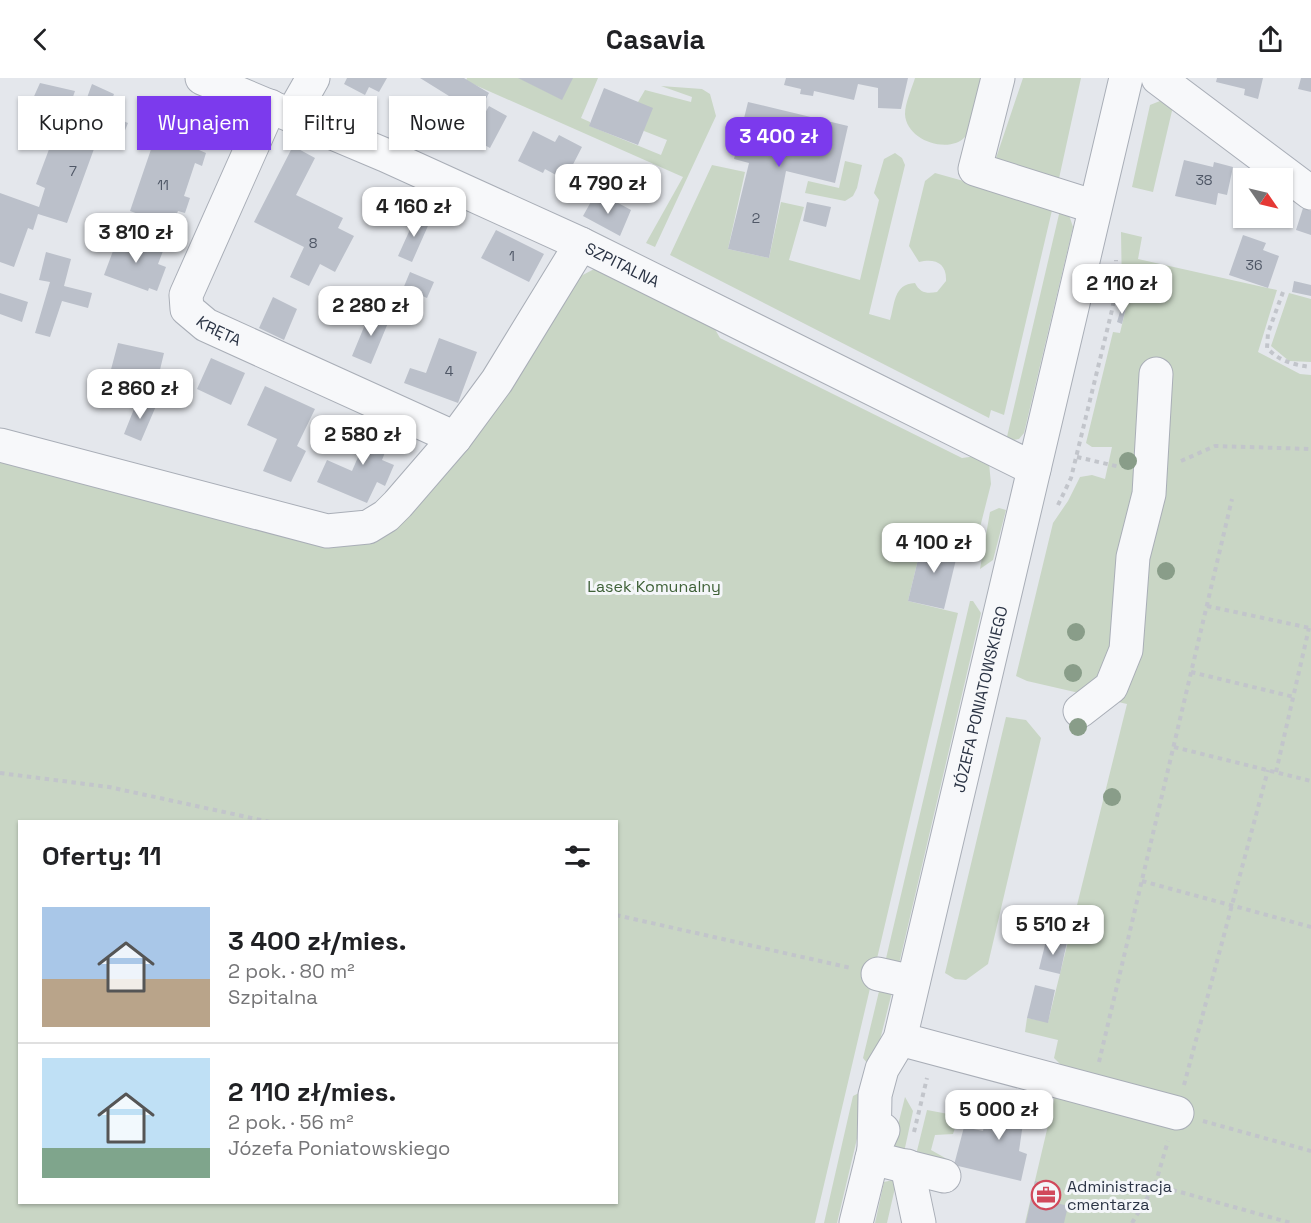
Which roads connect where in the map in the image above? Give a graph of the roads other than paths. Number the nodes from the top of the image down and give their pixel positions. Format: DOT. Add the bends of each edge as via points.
graph roads {
  1 [pos="202,78"];
  2 [pos="313,78"];
  3 [pos="998,78"];
  4 [pos="1126,78"];
  5 [pos="1158,78"];
  6 [pos="281,111"];
  7 [pos="1311,193"];
  8 [pos="1095,207"];
  9 [pos="581,244"];
  10 [pos="1156,374"];
  11 [pos="454,438"];
  12 [pos="0,445"];
  13 [pos="1034,469"];
  14 [pos="1080,711"];
  15 [pos="878,974"];
  16 [pos="913,982"];
  17 [pos="900,1040"];
  18 [pos="1176,1113"];
  19 [pos="873,1154"];
  20 [pos="906,1166"];
  21 [pos="944,1176"];
  22 [pos="856,1223"];
  23 [pos="919,1223"];
  1 -- 6 [label="street, SZPITALNA"];
  2 -- 6 [label="street, KRĘTA"];
  3 -- 8 [label="street" via="975,169"];
  4 -- 8 [label="street, JÓZEFA PONIATOWSKIEGO"];
  5 -- 7 [label="street"];
  6 -- 9 [label="street, SZPITALNA"];
  6 -- 11 [label="street, KRĘTA" via="186,295 186,309 206,325"];
  8 -- 13 [label="street, JÓZEFA PONIATOWSKIEGO"];
  9 -- 11 [label="street" via="497,381"];
  9 -- 13 [label="street, SZPITALNA"];
  10 -- 14 [label="street" via="1149,494 1133,557 1126,650 1111,687"];
  11 -- 12 [label="street" via="386,516 368,527 327,531"];
  13 -- 16 [label="street, JÓZEFA PONIATOWSKIEGO"];
  15 -- 16 [label="street"];
  16 -- 17 [label="street, JÓZEFA PONIATOWSKIEGO"];
  17 -- 18 [label="street"];
  17 -- 19 [label="street, JÓZEFA PONIATOWSKIEGO" via="902,1063 896,1101"];
  19 -- 20 [label="street"];
  19 -- 22 [label="street, JÓZEFA PONIATOWSKIEGO"];
  20 -- 21 [label="street"];
  20 -- 23 [label="street"];
}
